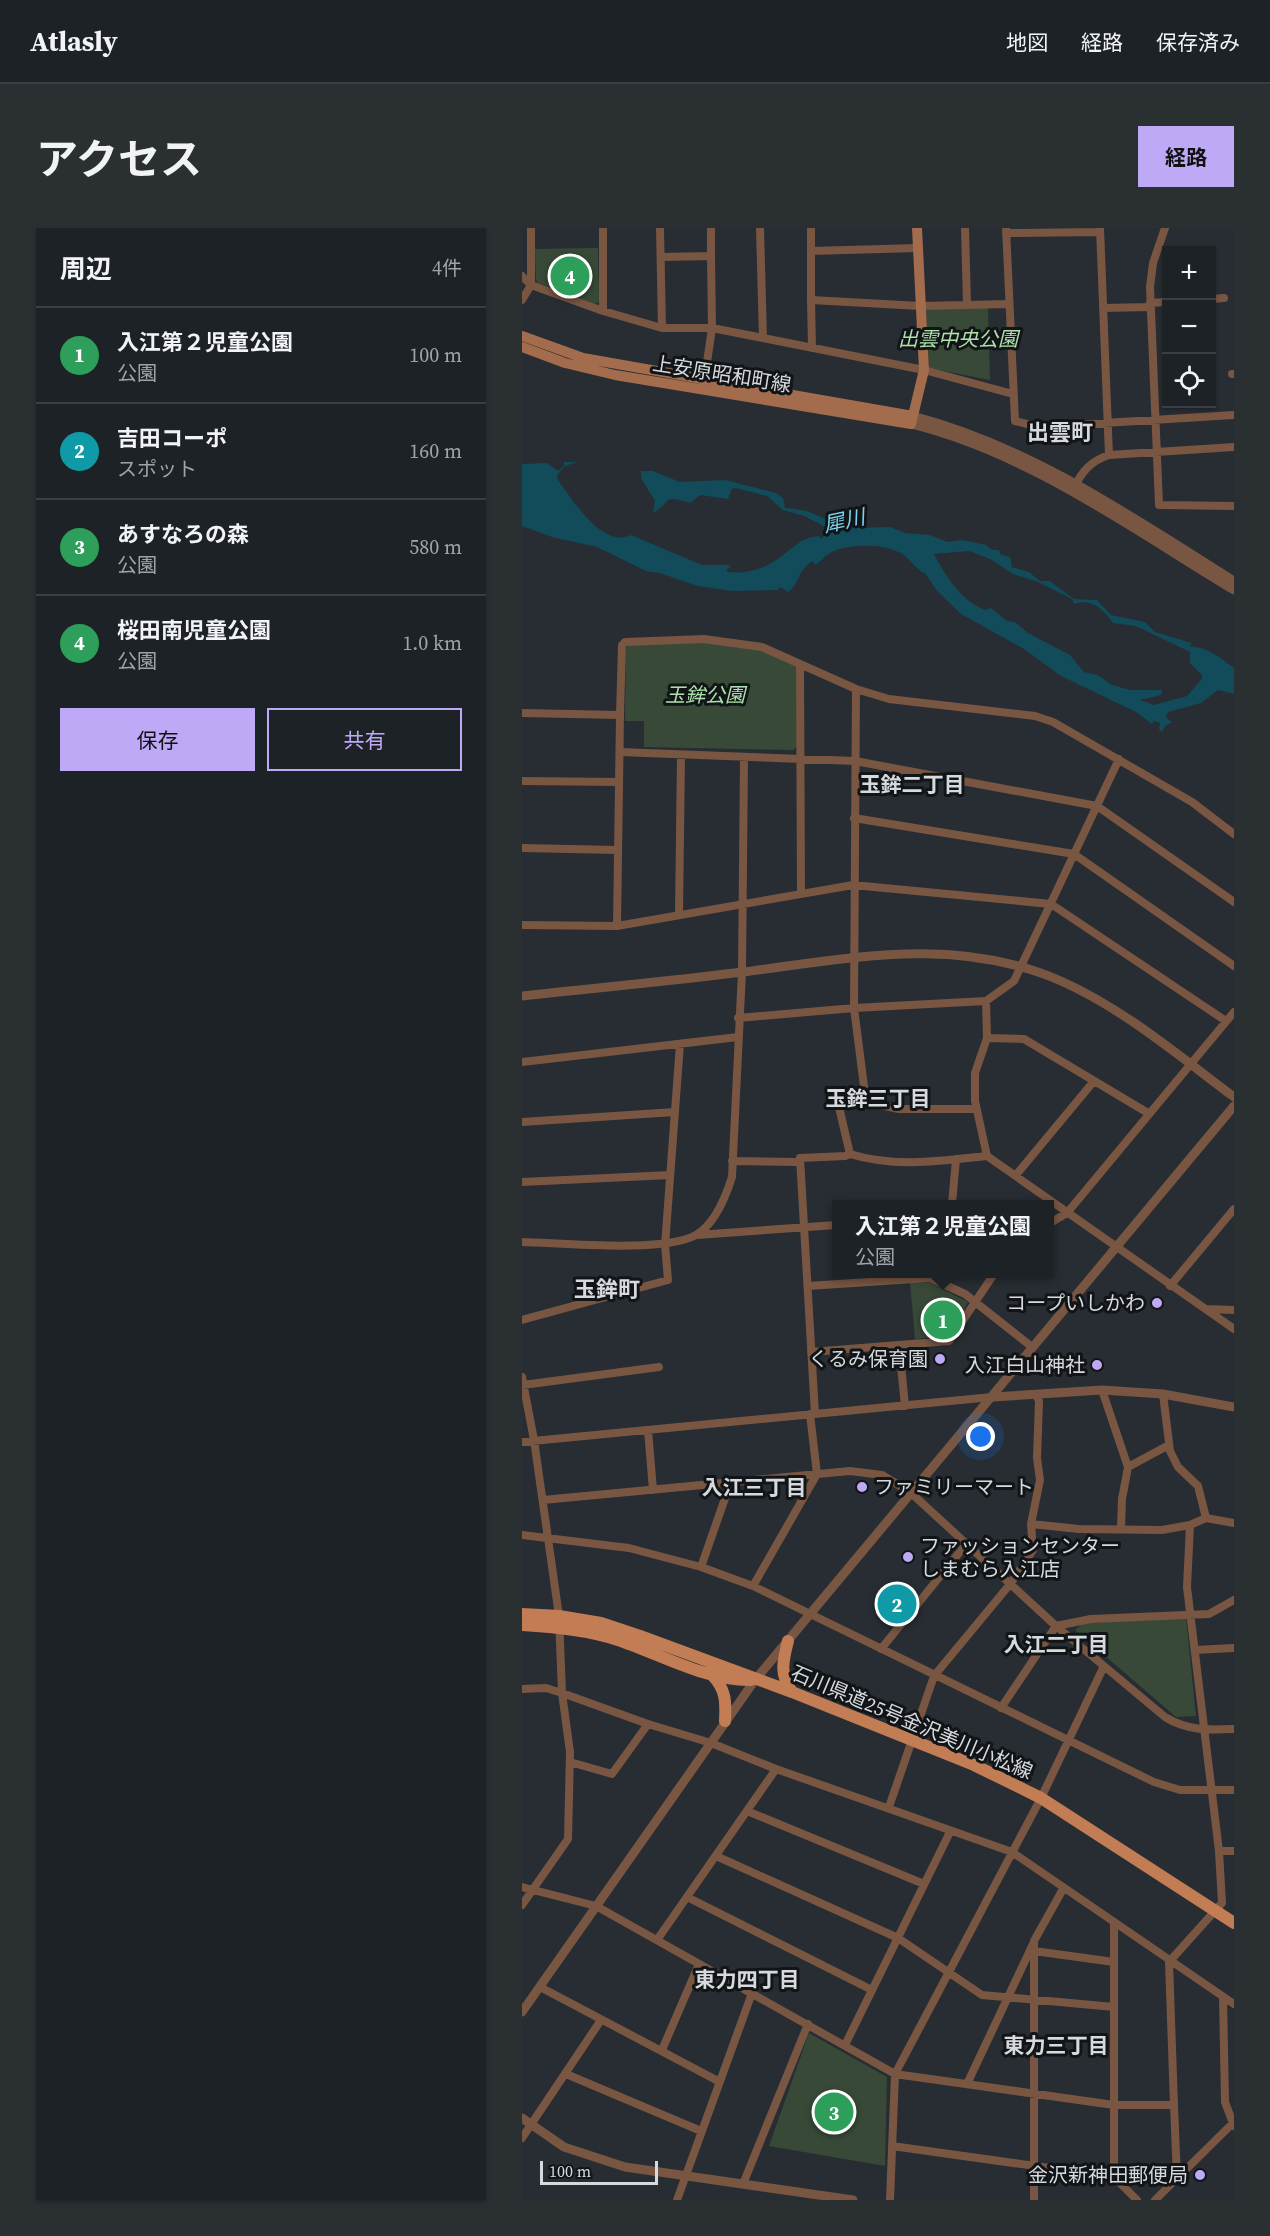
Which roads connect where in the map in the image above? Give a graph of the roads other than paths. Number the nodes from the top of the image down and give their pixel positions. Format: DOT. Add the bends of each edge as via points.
graph roads {
  1 [pos="531,228"];
  2 [pos="603,228"];
  3 [pos="660,228"];
  4 [pos="711,228"];
  5 [pos="760,228"];
  6 [pos="811,228"];
  7 [pos="917,228"];
  8 [pos="965,228"];
  9 [pos="1162,229"];
  10 [pos="1100,230"];
  11 [pos="1006,231"];
  12 [pos="918,248"];
  13 [pos="811,251"];
  14 [pos="711,256"];
  15 [pos="661,257"];
  16 [pos="522,276"];
  17 [pos="531,285"];
  18 [pos="1224,298"];
  19 [pos="1216,299"];
  20 [pos="522,300"];
  21 [pos="811,300"];
  22 [pos="1162,303"];
  23 [pos="1009,304"];
  24 [pos="967,305"];
  25 [pos="1150,305"];
  26 [pos="920,306"];
  27 [pos="1103,308"];
  28 [pos="603,311"];
  29 [pos="662,328"];
  30 [pos="712,328"];
  31 [pos="522,336"];
  32 [pos="763,338"];
  33 [pos="522,347"];
  34 [pos="812,348"];
  35 [pos="924,370"];
  36 [pos="704,385"];
  37 [pos="1012,394"];
  38 [pos="1234,415"];
  39 [pos="912,420"];
  40 [pos="1155,420"];
  41 [pos="1106,423"];
  42 [pos="1234,447"];
  43 [pos="1156,451"];
  44 [pos="1109,455"];
  45 [pos="1075,488"];
  46 [pos="1234,506"];
  47 [pos="1234,581"];
  48 [pos="1234,590"];
  49 [pos="800,664"];
  50 [pos="856,689"];
  51 [pos="522,713"];
  52 [pos="620,715"];
  53 [pos="620,752"];
  54 [pos="681,755"];
  55 [pos="744,757"];
  56 [pos="801,759"];
  57 [pos="1119,759"];
  58 [pos="855,761"];
  59 [pos="522,781"];
  60 [pos="619,782"];
  61 [pos="1097,806"];
  62 [pos="854,818"];
  63 [pos="1234,834"];
  64 [pos="522,848"];
  65 [pos="618,850"];
  66 [pos="1074,854"];
  67 [pos="854,885"];
  68 [pos="801,893"];
  69 [pos="1234,902"];
  70 [pos="742,903"];
  71 [pos="1052,904"];
  72 [pos="679,915"];
  73 [pos="522,925"];
  74 [pos="617,926"];
  75 [pos="854,957"];
  76 [pos="1234,966"];
  77 [pos="1022,968"];
  78 [pos="742,972"];
  79 [pos="522,996"];
  80 [pos="986,1001"];
  81 [pos="854,1008"];
  82 [pos="1234,1012"];
  83 [pos="738,1018"];
  84 [pos="1226,1021"];
  85 [pos="738,1037"];
  86 [pos="987,1038"];
  87 [pos="680,1044"];
  88 [pos="522,1062"];
  89 [pos="1190,1064"];
  90 [pos="1094,1081"];
  91 [pos="1234,1097"];
  92 [pos="866,1102"];
  93 [pos="1234,1106"];
  94 [pos="976,1109"];
  95 [pos="675,1112"];
  96 [pos="1148,1113"];
  97 [pos="522,1122"];
  98 [pos="850,1154"];
  99 [pos="987,1156"];
  100 [pos="956,1159"];
  101 [pos="732,1161"];
  102 [pos="799,1162"];
  103 [pos="1016,1174"];
  104 [pos="670,1175"];
  105 [pos="522,1182"];
  106 [pos="952,1200"];
  107 [pos="1050,1200"];
  108 [pos="1054,1203"];
  109 [pos="1234,1209"];
  110 [pos="1067,1213"];
  111 [pos="1054,1221"];
  112 [pos="832,1225"];
  113 [pos="804,1228"];
  114 [pos="697,1235"];
  115 [pos="522,1242"];
  116 [pos="665,1245"];
  117 [pos="1117,1245"];
  118 [pos="992,1278"];
  119 [pos="808,1286"];
  120 [pos="1170,1286"];
  121 [pos="976,1303"];
  122 [pos="1206,1310"];
  123 [pos="1234,1310"];
  124 [pos="522,1320"];
  125 [pos="1234,1329"];
  126 [pos="899,1345"];
  127 [pos="1032,1347"];
  128 [pos="812,1352"];
  129 [pos="659,1367"];
  130 [pos="523,1387"];
  131 [pos="1102,1390"];
  132 [pos="1163,1394"];
  133 [pos="1036,1395"];
  134 [pos="993,1397"];
  135 [pos="905,1406"];
  136 [pos="1234,1407"];
  137 [pos="813,1414"];
  138 [pos="648,1430"];
  139 [pos="534,1440"];
  140 [pos="522,1442"];
  141 [pos="1169,1445"];
  142 [pos="1128,1467"];
  143 [pos="817,1474"];
  144 [pos="730,1484"];
  145 [pos="653,1490"];
  146 [pos="910,1492"];
  147 [pos="543,1500"];
  148 [pos="1206,1518"];
  149 [pos="1234,1523"];
  150 [pos="1032,1524"];
  151 [pos="1190,1525"];
  152 [pos="1121,1528"];
  153 [pos="522,1534"];
  154 [pos="547,1538"];
  155 [pos="967,1543"];
  156 [pos="701,1567"];
  157 [pos="1011,1583"];
  158 [pos="753,1586"];
  159 [pos="1234,1600"];
  160 [pos="809,1612"];
  161 [pos="522,1614"];
  162 [pos="1191,1614"];
  163 [pos="559,1622"];
  164 [pos="522,1625"];
  165 [pos="1056,1626"];
  166 [pos="788,1641"];
  167 [pos="1234,1648"];
  168 [pos="881,1649"];
  169 [pos="1195,1650"];
  170 [pos="1104,1666"];
  171 [pos="710,1674"];
  172 [pos="934,1676"];
  173 [pos="755,1680"];
  174 [pos="522,1689"];
  175 [pos="792,1692"];
  176 [pos="562,1693"];
  177 [pos="1001,1708"];
  178 [pos="725,1721"];
  179 [pos="648,1724"];
  180 [pos="1234,1729"];
  181 [pos="1204,1730"];
  182 [pos="913,1740"];
  183 [pos="1068,1741"];
  184 [pos="711,1743"];
  185 [pos="570,1762"];
  186 [pos="776,1769"];
  187 [pos="1234,1790"];
  188 [pos="1210,1791"];
  189 [pos="1041,1798"];
  190 [pos="889,1807"];
  191 [pos="747,1811"];
  192 [pos="950,1832"];
  193 [pos="1219,1851"];
  194 [pos="1234,1851"];
  195 [pos="1012,1852"];
  196 [pos="716,1856"];
  197 [pos="924,1884"];
  198 [pos="522,1887"];
  199 [pos="534,1889"];
  200 [pos="1063,1889"];
  201 [pos="687,1897"];
  202 [pos="522,1905"];
  203 [pos="596,1906"];
  204 [pos="1216,1911"];
  205 [pos="1114,1923"];
  206 [pos="1234,1923"];
  207 [pos="898,1938"];
  208 [pos="657,1940"];
  209 [pos="1034,1941"];
  210 [pos="1034,1951"];
  211 [pos="1114,1962"];
  212 [pos="1169,1962"];
  213 [pos="699,1964"];
  214 [pos="950,1971"];
  215 [pos="540,1987"];
  216 [pos="872,1990"];
  217 [pos="752,1993"];
  218 [pos="1223,1997"];
  219 [pos="1007,1998"];
  220 [pos="1034,2001"];
  221 [pos="1234,2004"];
  222 [pos="1114,2007"];
  223 [pos="522,2012"];
  224 [pos="601,2020"];
  225 [pos="808,2024"];
  226 [pos="844,2045"];
  227 [pos="662,2050"];
  228 [pos="566,2074"];
  229 [pos="895,2074"];
  230 [pos="720,2082"];
  231 [pos="967,2084"];
  232 [pos="1033,2094"];
  233 [pos="1114,2105"];
  234 [pos="1174,2105"];
  235 [pos="522,2118"];
  236 [pos="1233,2124"];
  237 [pos="532,2125"];
  238 [pos="701,2131"];
  239 [pos="522,2138"];
  240 [pos="892,2146"];
  241 [pos="1034,2166"];
  242 [pos="685,2176"];
  243 [pos="1114,2177"];
  244 [pos="1177,2179"];
  245 [pos="743,2184"];
  246 [pos="842,2199"];
  247 [pos="677,2200"];
  248 [pos="853,2200"];
  249 [pos="890,2200"];
  250 [pos="1034,2200"];
  251 [pos="1137,2200"];
  252 [pos="1155,2200"];
  1 -- 17 [label="street"];
  2 -- 28 [label="street"];
  3 -- 15 [label="street"];
  4 -- 14 [label="street"];
  5 -- 32 [label="street"];
  6 -- 13 [label="street"];
  7 -- 12 [label="main road"];
  8 -- 24 [label="street"];
  9 -- 25 [label="street" via="1153,263"];
  10 -- 11 [label="street"];
  10 -- 27 [label="street"];
  11 -- 23 [label="street"];
  12 -- 13 [label="street"];
  12 -- 26 [label="main road"];
  13 -- 21 [label="street"];
  14 -- 15 [label="street"];
  14 -- 30 [label="street"];
  15 -- 29 [label="street"];
  16 -- 17 [label="street"];
  17 -- 20 [label="street"];
  17 -- 28 [label="street"];
  18 -- 19 [label="street"];
  21 -- 26 [label="street"];
  21 -- 34 [label="street"];
  22 -- 25 [label="street"];
  23 -- 24 [label="street"];
  23 -- 37 [label="street"];
  24 -- 26 [label="street"];
  25 -- 27 [label="street"];
  25 -- 40 [label="street"];
  26 -- 35 [label="main road"];
  27 -- 41 [label="street"];
  28 -- 29 [label="street"];
  29 -- 30 [label="street"];
  30 -- 32 [label="street"];
  30 -- 36 [label="street"];
  31 -- 36 [label="main road, 上安原昭和町線" via="583,358"];
  32 -- 34 [label="street"];
  33 -- 36 [label="main road, 上安原昭和町線" via="591,370"];
  34 -- 35 [label="street"];
  35 -- 37 [label="street"];
  35 -- 39 [label="main road"];
  36 -- 39 [label="main road, 上安原昭和町線"];
  37 -- 41 [label="street" via="1015,421 1039,427"];
  38 -- 40 [label="street"];
  39 -- 45 [label="street"];
  40 -- 41 [label="street"];
  40 -- 43 [label="street"];
  41 -- 44 [label="street"];
  42 -- 43 [label="street"];
  43 -- 44 [label="street"];
  43 -- 46 [label="street" via="1159,505"];
  44 -- 45 [label="street" via="1095,460 1081,474"];
  45 -- 47 [label="street"];
  45 -- 48 [label="street"];
  49 -- 50 [label="street"];
  49 -- 52 [label="street" via="762,647 704,639 625,642"];
  49 -- 56 [label="street"];
  50 -- 57 [label="street" via="890,699 1035,716"];
  50 -- 58 [label="street"];
  51 -- 52 [label="street"];
  52 -- 53 [label="street"];
  53 -- 54 [label="street"];
  53 -- 60 [label="street"];
  54 -- 55 [label="street"];
  54 -- 72 [label="street"];
  55 -- 56 [label="street"];
  55 -- 70 [label="street"];
  56 -- 58 [label="street"];
  56 -- 68 [label="street"];
  57 -- 61 [label="street"];
  57 -- 63 [label="street" via="1192,802"];
  58 -- 61 [label="street"];
  58 -- 62 [label="street"];
  59 -- 60 [label="street"];
  60 -- 65 [label="street"];
  61 -- 66 [label="street"];
  61 -- 69 [label="street"];
  62 -- 66 [label="street"];
  62 -- 67 [label="street"];
  64 -- 65 [label="street"];
  65 -- 74 [label="street"];
  66 -- 71 [label="street"];
  66 -- 76 [label="street"];
  67 -- 68 [label="street"];
  67 -- 71 [label="street"];
  67 -- 75 [label="street"];
  68 -- 70 [label="street"];
  70 -- 72 [label="street"];
  70 -- 78 [label="street"];
  71 -- 77 [label="street"];
  71 -- 84 [label="street"];
  72 -- 74 [label="street"];
  73 -- 74 [label="street"];
  75 -- 77 [label="street" via="938,952"];
  75 -- 78 [label="street"];
  75 -- 81 [label="street"];
  77 -- 80 [label="street" via="1014,981"];
  77 -- 89 [label="street" via="1060,981 1110,1007"];
  78 -- 79 [label="street"];
  78 -- 83 [label="street"];
  80 -- 81 [label="street"];
  80 -- 86 [label="street"];
  81 -- 83 [label="street"];
  81 -- 92 [label="street"];
  82 -- 84 [label="street"];
  83 -- 85 [label="street"];
  84 -- 89 [label="street"];
  85 -- 87 [label="street"];
  85 -- 101 [label="street"];
  86 -- 90 [label="street" via="1024,1040"];
  86 -- 94 [label="street" via="975,1073"];
  87 -- 88 [label="street"];
  87 -- 95 [label="street"];
  89 -- 91 [label="street"];
  89 -- 96 [label="street"];
  90 -- 96 [label="street"];
  90 -- 103 [label="street"];
  92 -- 94 [label="street" via="899,1109"];
  92 -- 98 [label="street" via="838,1103"];
  93 -- 117 [label="street"];
  94 -- 99 [label="street"];
  95 -- 97 [label="street"];
  95 -- 104 [label="street"];
  96 -- 110 [label="street"];
  98 -- 100 [label="street" via="870,1160 915,1163"];
  98 -- 102 [label="street" via="800,1158"];
  99 -- 100 [label="street"];
  99 -- 103 [label="street"];
  100 -- 106 [label="street"];
  101 -- 102 [label="street"];
  101 -- 114 [label="street" via="727,1192 710,1224"];
  102 -- 113 [label="street"];
  103 -- 107 [label="street"];
  104 -- 105 [label="street"];
  104 -- 116 [label="street"];
  108 -- 110 [label="street"];
  109 -- 120 [label="street"];
  110 -- 111 [label="street"];
  110 -- 117 [label="street"];
  112 -- 113 [label="street"];
  113 -- 114 [label="street"];
  113 -- 119 [label="street"];
  114 -- 116 [label="street"];
  115 -- 116 [label="street"];
  116 -- 124 [label="street" via="668,1280"];
  117 -- 120 [label="street"];
  117 -- 127 [label="street"];
  118 -- 121 [label="street"];
  119 -- 121 [label="street" via="930,1278 948,1284"];
  119 -- 128 [label="street"];
  120 -- 122 [label="street"];
  121 -- 126 [label="street" via="949,1341"];
  121 -- 127 [label="street"];
  122 -- 123 [label="street"];
  122 -- 125 [label="street"];
  126 -- 128 [label="street"];
  126 -- 135 [label="street"];
  127 -- 134 [label="street"];
  128 -- 137 [label="street"];
  129 -- 130 [label="street"];
  130 -- 139 [label="street"];
  131 -- 132 [label="street"];
  131 -- 133 [label="street"];
  131 -- 142 [label="street"];
  132 -- 136 [label="street"];
  132 -- 141 [label="street"];
  133 -- 134 [label="street"];
  133 -- 150 [label="street" via="1040,1480"];
  134 -- 135 [label="street"];
  134 -- 146 [label="street"];
  135 -- 137 [label="street"];
  137 -- 138 [label="street"];
  137 -- 143 [label="street"];
  138 -- 139 [label="street"];
  138 -- 145 [label="street"];
  139 -- 140 [label="street"];
  139 -- 147 [label="street"];
  141 -- 142 [label="street"];
  141 -- 148 [label="street" via="1178,1467 1198,1486"];
  142 -- 152 [label="street"];
  143 -- 144 [label="street"];
  143 -- 146 [label="street" via="867,1471"];
  143 -- 158 [label="street"];
  144 -- 145 [label="street"];
  144 -- 156 [label="street"];
  145 -- 147 [label="street"];
  146 -- 155 [label="street"];
  146 -- 160 [label="street"];
  147 -- 154 [label="street"];
  148 -- 149 [label="street"];
  148 -- 151 [label="street"];
  150 -- 152 [label="street"];
  150 -- 157 [label="street" via="1033,1550"];
  151 -- 152 [label="street" via="1162,1530"];
  151 -- 162 [label="street" via="1187,1587"];
  153 -- 154 [label="street"];
  154 -- 156 [label="street" via="629,1548"];
  154 -- 163 [label="street"];
  155 -- 157 [label="street"];
  155 -- 168 [label="street"];
  156 -- 158 [label="street"];
  157 -- 165 [label="street"];
  157 -- 172 [label="street"];
  158 -- 160 [label="street"];
  159 -- 162 [label="street" via="1209,1614"];
  160 -- 166 [label="street"];
  160 -- 168 [label="street"];
  161 -- 163 [label="main road, 石川県道25号金沢美川小松線"];
  162 -- 165 [label="street" via="1091,1619"];
  162 -- 169 [label="street"];
  163 -- 164 [label="main road, 石川県道25号金沢美川小松線"];
  163 -- 171 [label="main road, 石川県道25号金沢美川小松線"];
  163 -- 173 [label="main road, 石川県道25号金沢美川小松線" via="601,1623"];
  163 -- 176 [label="street"];
  165 -- 170 [label="street"];
  165 -- 177 [label="street"];
  166 -- 173 [label="street"];
  166 -- 175 [label="main road" via="781,1667 782,1677"];
  167 -- 169 [label="street"];
  168 -- 172 [label="street"];
  169 -- 181 [label="street"];
  170 -- 181 [label="street" via="1165,1717 1181,1727"];
  170 -- 183 [label="street"];
  171 -- 173 [label="main road, 石川県道25号金沢美川小松線"];
  171 -- 178 [label="main road" via="725,1696"];
  172 -- 177 [label="street"];
  172 -- 182 [label="street"];
  173 -- 175 [label="main road, 石川県道25号金沢美川小松線"];
  173 -- 178 [label="street"];
  174 -- 176 [label="street" via="546,1688"];
  175 -- 182 [label="main road, 石川県道25号金沢美川小松線"];
  176 -- 179 [label="street"];
  176 -- 185 [label="street"];
  177 -- 183 [label="street"];
  178 -- 184 [label="street"];
  179 -- 184 [label="street"];
  179 -- 185 [label="street" via="612,1774"];
  180 -- 181 [label="street"];
  181 -- 188 [label="street"];
  182 -- 189 [label="main road, 石川県道25号金沢美川小松線"];
  182 -- 190 [label="street"];
  183 -- 188 [label="street" via="1154,1782 1180,1790"];
  183 -- 189 [label="street"];
  184 -- 186 [label="street"];
  184 -- 203 [label="street"];
  185 -- 199 [label="street" via="568,1839"];
  186 -- 190 [label="street"];
  186 -- 191 [label="street"];
  187 -- 188 [label="street"];
  188 -- 193 [label="street"];
  189 -- 195 [label="street"];
  189 -- 204 [label="main road, 石川県道25号金沢美川小松線"];
  190 -- 192 [label="street"];
  191 -- 196 [label="street"];
  191 -- 197 [label="street"];
  192 -- 195 [label="street"];
  192 -- 197 [label="street"];
  193 -- 194 [label="street"];
  193 -- 204 [label="street" via="1222,1903"];
  195 -- 200 [label="street"];
  195 -- 214 [label="street"];
  196 -- 201 [label="street"];
  196 -- 207 [label="street"];
  197 -- 207 [label="street"];
  198 -- 199 [label="street"];
  199 -- 202 [label="street"];
  199 -- 203 [label="street"];
  200 -- 205 [label="street"];
  200 -- 209 [label="street"];
  201 -- 208 [label="street"];
  201 -- 216 [label="street"];
  203 -- 208 [label="street"];
  203 -- 215 [label="street"];
  204 -- 206 [label="main road, 石川県道25号金沢美川小松線"];
  204 -- 212 [label="street"];
  205 -- 211 [label="street"];
  205 -- 212 [label="street"];
  207 -- 214 [label="street"];
  207 -- 216 [label="street"];
  208 -- 213 [label="street"];
  209 -- 210 [label="street"];
  209 -- 219 [label="street"];
  210 -- 211 [label="street"];
  210 -- 220 [label="street"];
  211 -- 222 [label="street"];
  212 -- 218 [label="street"];
  212 -- 234 [label="street"];
  213 -- 217 [label="street"];
  213 -- 227 [label="street"];
  214 -- 219 [label="street" via="982,1995"];
  214 -- 229 [label="street"];
  215 -- 223 [label="street"];
  215 -- 224 [label="street"];
  216 -- 226 [label="street"];
  217 -- 225 [label="street"];
  217 -- 230 [label="street"];
  218 -- 221 [label="street"];
  218 -- 236 [label="street" via="1225,2102"];
  219 -- 220 [label="street"];
  219 -- 231 [label="street"];
  220 -- 222 [label="street"];
  220 -- 232 [label="street"];
  222 -- 233 [label="street"];
  224 -- 227 [label="street"];
  224 -- 228 [label="street"];
  225 -- 226 [label="street"];
  225 -- 245 [label="street"];
  226 -- 229 [label="street"];
  227 -- 230 [label="street"];
  228 -- 237 [label="street"];
  228 -- 238 [label="street"];
  229 -- 231 [label="street"];
  229 -- 240 [label="street"];
  230 -- 238 [label="street"];
  231 -- 232 [label="street"];
  232 -- 233 [label="street"];
  232 -- 241 [label="street"];
  233 -- 234 [label="street"];
  233 -- 243 [label="street"];
  234 -- 244 [label="street"];
  235 -- 237 [label="street"];
  236 -- 244 [label="street"];
  237 -- 239 [label="street"];
  237 -- 242 [label="street" via="564,2147 625,2167"];
  238 -- 242 [label="street"];
  240 -- 241 [label="street"];
  240 -- 249 [label="street"];
  241 -- 243 [label="street"];
  241 -- 250 [label="street"];
  242 -- 245 [label="street"];
  242 -- 247 [label="street"];
  243 -- 251 [label="street"];
  244 -- 252 [label="street"];
  245 -- 246 [label="street"];
  246 -- 248 [label="street"];
}
